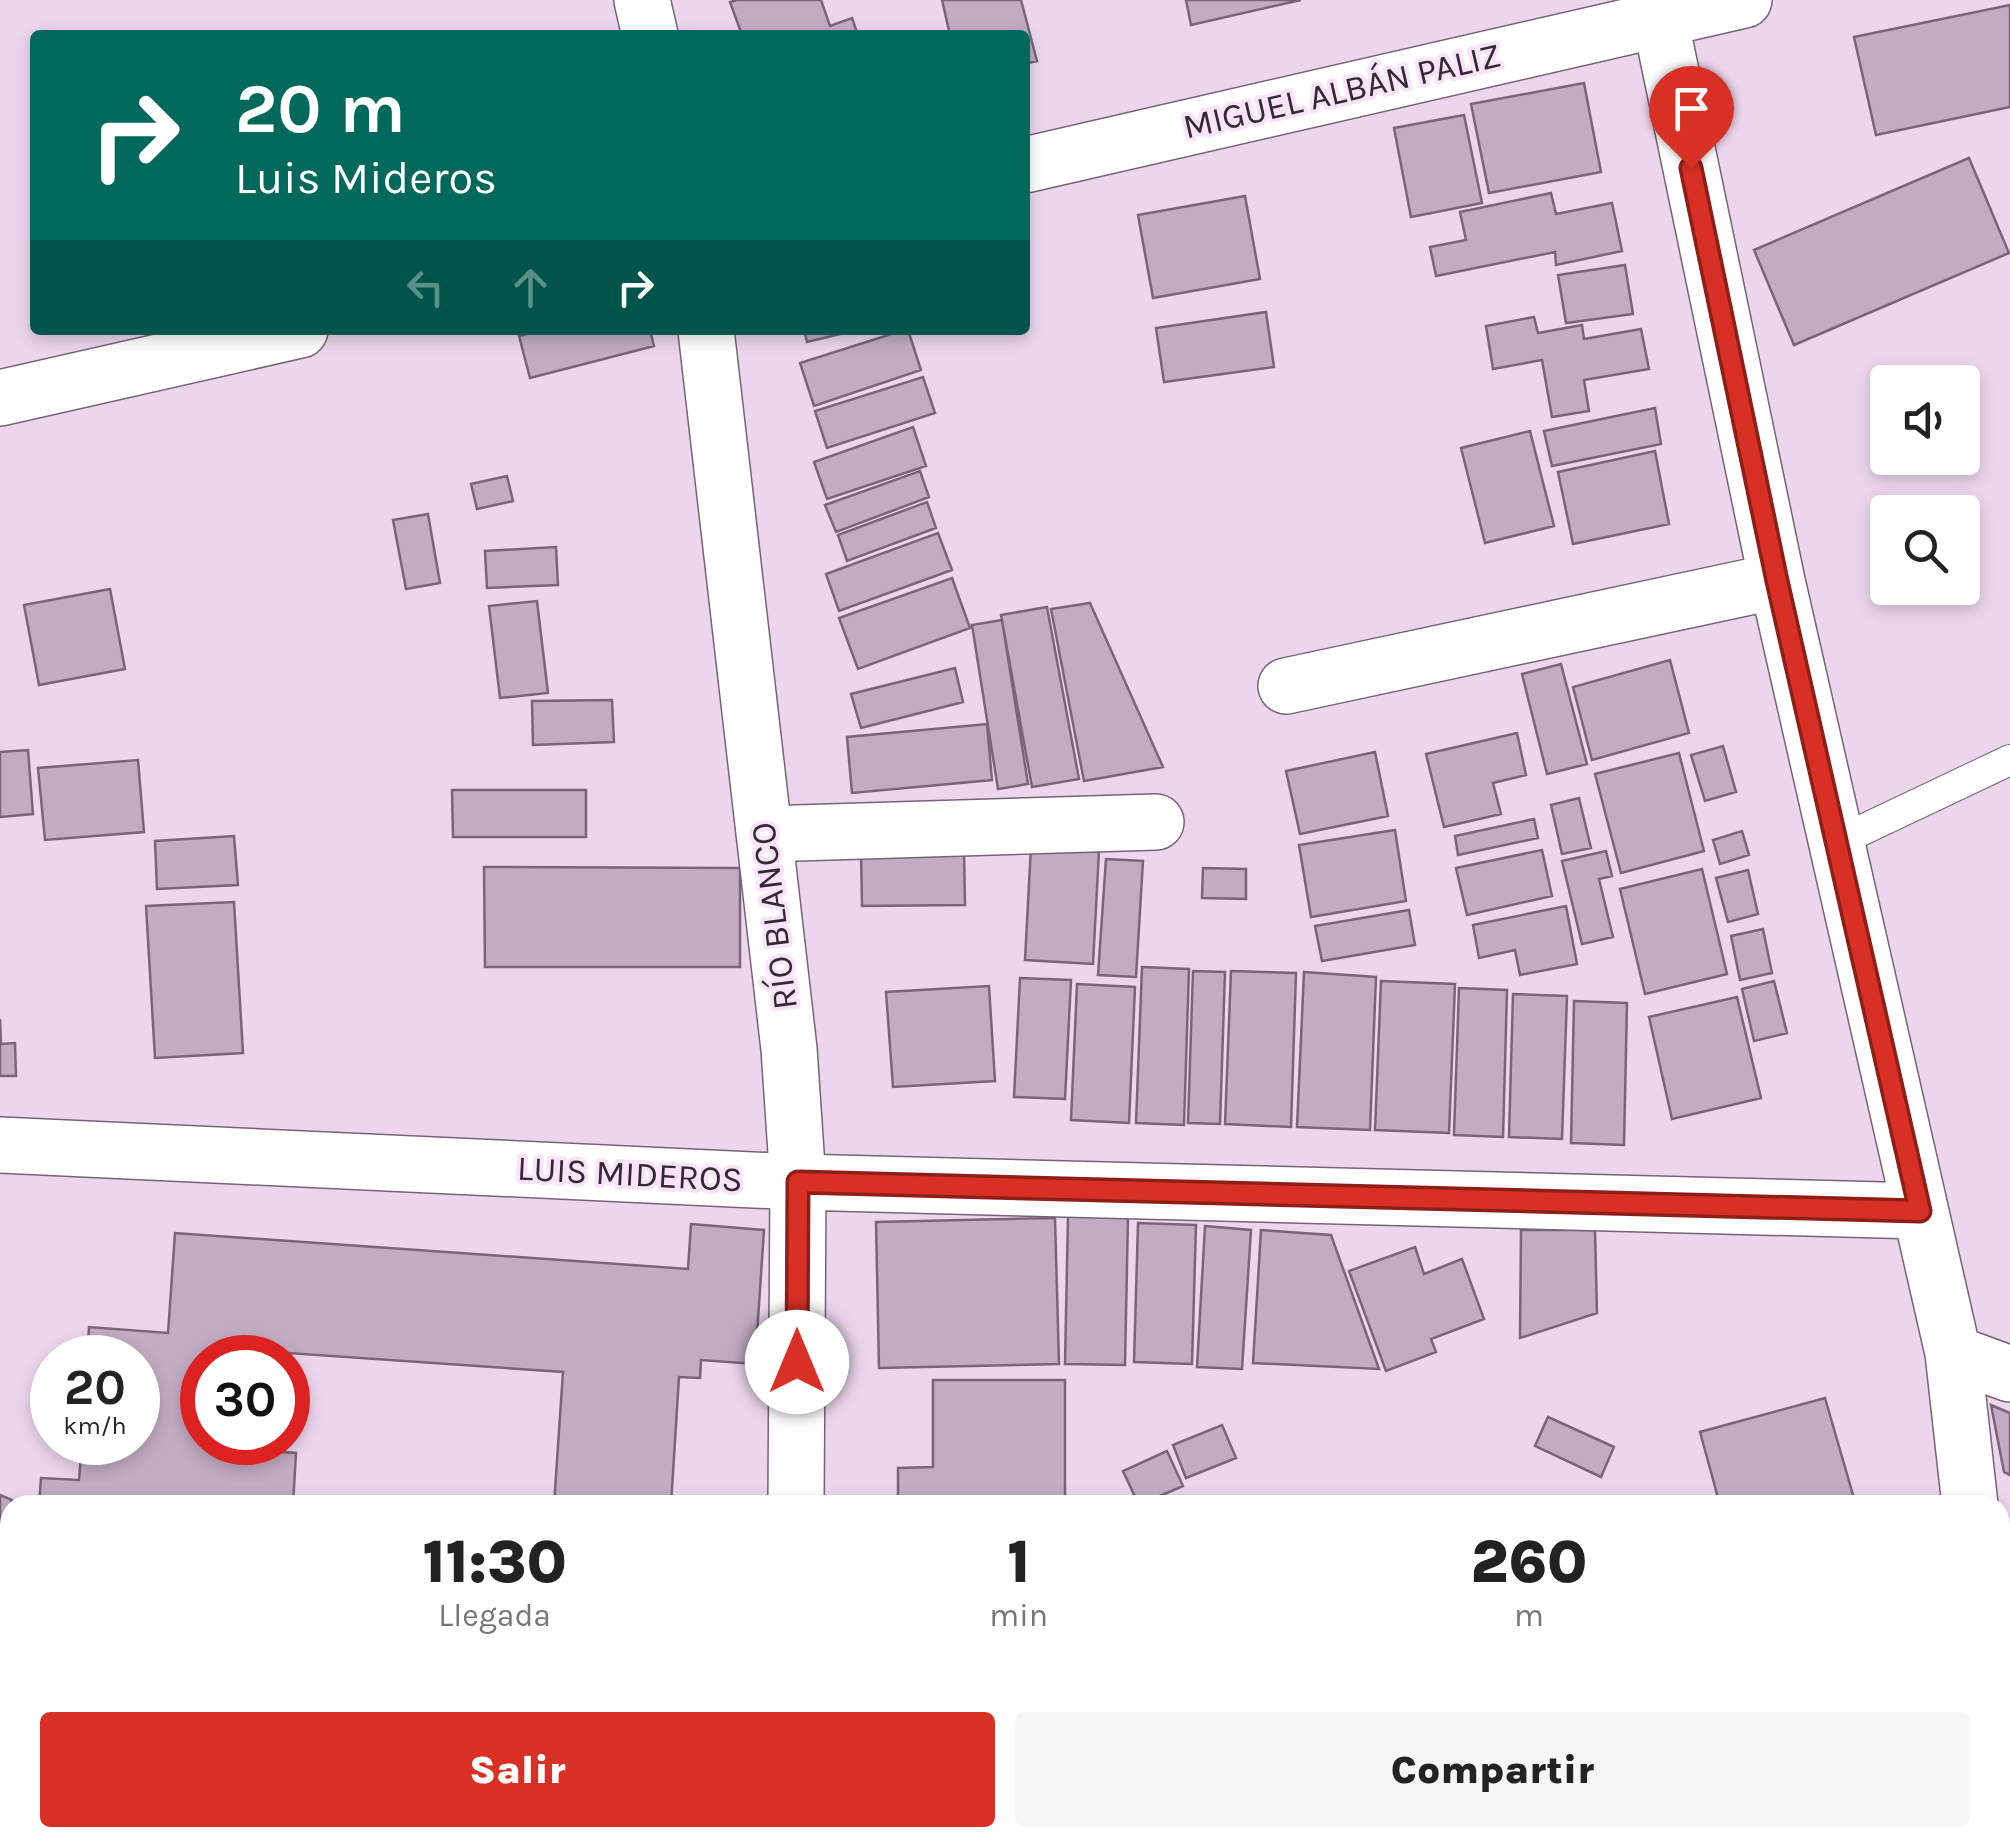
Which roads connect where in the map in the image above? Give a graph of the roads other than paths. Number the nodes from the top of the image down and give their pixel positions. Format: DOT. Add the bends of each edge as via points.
graph roads {
  1 [pos="642,0"];
  2 [pos="1744,0"];
  3 [pos="1658,9"];
  4 [pos="649,30"];
  5 [pos="1030,163"];
  6 [pos="278,335"];
  7 [pos="707,335"];
  8 [pos="0,398"];
  9 [pos="1777,581"];
  10 [pos="1286,686"];
  11 [pos="2010,760"];
  12 [pos="1156,822"];
  13 [pos="764,834"];
  14 [pos="1838,842"];
  15 [pos="0,1145"];
  16 [pos="798,1182"];
  17 [pos="1920,1211"];
  18 [pos="1953,1353"];
  19 [pos="2010,1374"];
  20 [pos="796,1495"];
  21 [pos="1969,1495"];
  1 -- 4 [label="street"];
  2 -- 3 [label="street, MIGUEL ALBÁN PALIZ"];
  3 -- 5 [label="street, MIGUEL ALBÁN PALIZ"];
  3 -- 9 [label="street"];
  6 -- 8 [label="street"];
  7 -- 13 [label="street, RÍO BLANCO"];
  9 -- 10 [label="street"];
  9 -- 14 [label="street"];
  11 -- 14 [label="lane"];
  12 -- 13 [label="street"];
  13 -- 16 [label="street, RÍO BLANCO"];
  14 -- 17 [label="street"];
  15 -- 16 [label="street, LUIS MIDEROS"];
  16 -- 17 [label="street, LUIS MIDEROS"];
  16 -- 20 [label="street, RÍO BLANCO"];
  17 -- 18 [label="street"];
  18 -- 19 [label="street"];
  18 -- 21 [label="street"];
}
